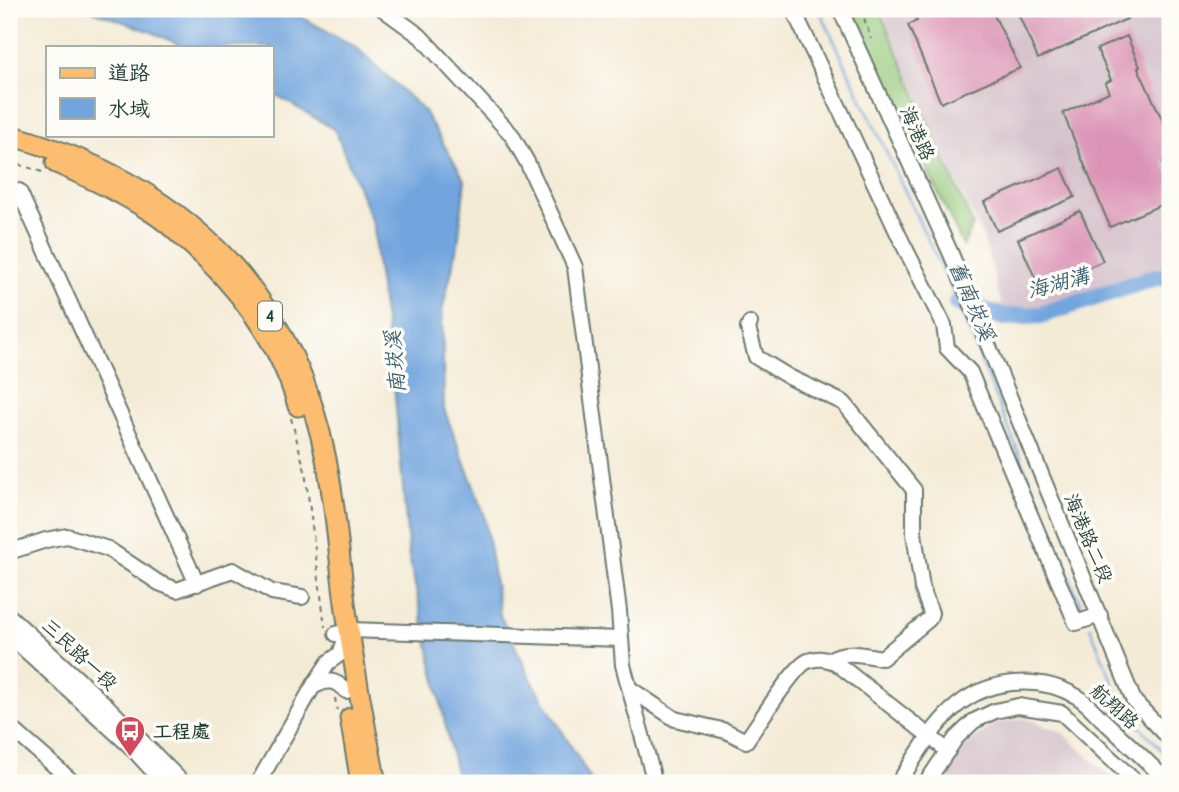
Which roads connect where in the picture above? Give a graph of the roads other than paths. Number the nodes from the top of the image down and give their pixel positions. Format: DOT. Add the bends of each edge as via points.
graph roads {
  1 [pos="383,9"];
  2 [pos="793,9"];
  3 [pos="840,9"];
  4 [pos="9,135"];
  5 [pos="9,148"];
  6 [pos="19,191"];
  7 [pos="750,323"];
  8 [pos="987,342"];
  9 [pos="9,552"];
  10 [pos="197,584"];
  11 [pos="302,597"];
  12 [pos="9,615"];
  13 [pos="1100,615"];
  14 [pos="337,633"];
  15 [pos="9,635"];
  16 [pos="621,639"];
  17 [pos="340,654"];
  18 [pos="830,660"];
  19 [pos="339,686"];
  20 [pos="312,688"];
  21 [pos="629,688"];
  22 [pos="9,726"];
  23 [pos="931,736"];
  24 [pos="1170,739"];
  25 [pos="948,751"];
  26 [pos="74,783"];
  27 [pos="164,783"];
  28 [pos="183,783"];
  29 [pos="258,783"];
  30 [pos="361,783"];
  31 [pos="376,783"];
  32 [pos="655,783"];
  33 [pos="898,783"];
  34 [pos="926,783"];
  35 [pos="1138,783"];
  36 [pos="1170,783"];
  1 -- 16 [label="street" via="420,36 511,134 575,267"];
  2 -- 13 [label="street" via="944,325 947,348 970,372 1076,623"];
  3 -- 8 [label="street, 海港路"];
  4 -- 14 [label="main road, 4" via="87,161 156,199 196,229 255,290 296,361 323,445 334,510"];
  5 -- 14 [label="main road, 4" via="78,172 158,216 206,257 242,298 279,358 300,412 322,512"];
  6 -- 10 [label="street"];
  7 -- 18 [label="street" via="756,357 844,403 914,490 915,533 929,619 882,658 853,653"];
  8 -- 13 [label="street, 海港路二段"];
  9 -- 10 [label="street" via="67,536 108,549 177,590"];
  10 -- 11 [label="street" via="233,570 272,592"];
  12 -- 28 [label="street, 三民路一段"];
  13 -- 24 [label="street, 海港路二段" via="1135,701"];
  14 -- 16 [label="street"];
  14 -- 17 [label="main road, 4"];
  14 -- 31 [label="main road, 4"];
  15 -- 27 [label="street, 三民路一段"];
  16 -- 21 [label="street"];
  17 -- 19 [label="main road, 4"];
  17 -- 20 [label="street"];
  18 -- 21 [label="street" via="804,662 746,741 726,731 675,719"];
  18 -- 23 [label="street"];
  19 -- 20 [label="street" via="323,681"];
  19 -- 30 [label="main road, 4"];
  20 -- 29 [label="street"];
  21 -- 32 [label="street"];
  22 -- 26 [label="street"];
  23 -- 25 [label="street"];
  23 -- 33 [label="street, 航翔路"];
  23 -- 36 [label="street, 航翔路" via="953,709 969,698 1009,683 1034,682 1078,696"];
  25 -- 34 [label="street"];
  25 -- 35 [label="street" via="974,721 995,711 1039,708 1062,713"];
}
